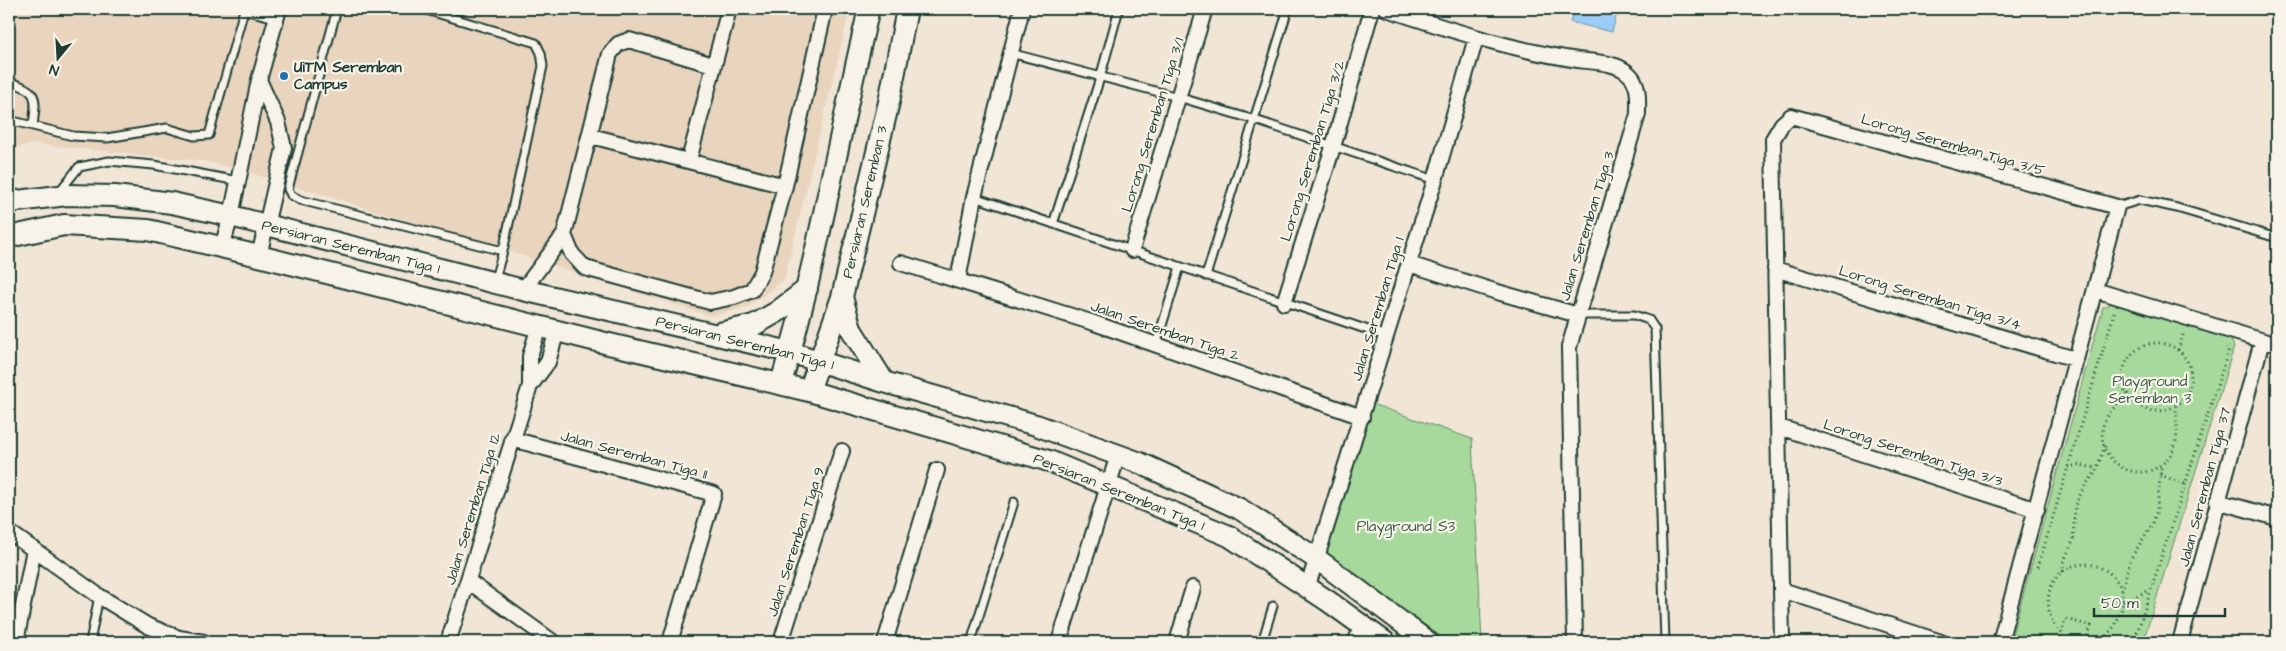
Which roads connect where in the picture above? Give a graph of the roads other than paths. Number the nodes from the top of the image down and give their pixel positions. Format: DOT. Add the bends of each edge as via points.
graph roads {
  1 [pos="337,9"];
  2 [pos="423,9"];
  3 [pos="728,9"];
  4 [pos="826,9"];
  5 [pos="869,9"];
  6 [pos="907,9"];
  7 [pos="1022,9"];
  8 [pos="1119,9"];
  9 [pos="1205,9"];
  10 [pos="1288,9"];
  11 [pos="1372,9"];
  12 [pos="1387,9"];
  13 [pos="277,14"];
  14 [pos="1476,38"];
  15 [pos="1010,53"];
  16 [pos="713,65"];
  17 [pos="1100,78"];
  18 [pos="259,80"];
  19 [pos="9,82"];
  20 [pos="1178,97"];
  21 [pos="9,120"];
  22 [pos="1255,120"];
  23 [pos="33,126"];
  24 [pos="591,136"];
  25 [pos="1333,147"];
  26 [pos="689,160"];
  27 [pos="1435,180"];
  28 [pos="238,181"];
  29 [pos="784,186"];
  30 [pos="56,196"];
  31 [pos="974,196"];
  32 [pos="9,202"];
  33 [pos="2117,207"];
  34 [pos="231,216"];
  35 [pos="1053,224"];
  36 [pos="265,225"];
  37 [pos="564,235"];
  38 [pos="9,238"];
  39 [pos="2277,238"];
  40 [pos="222,247"];
  41 [pos="1132,250"];
  42 [pos="503,251"];
  43 [pos="258,256"];
  44 [pos="901,263"];
  45 [pos="1410,264"];
  46 [pos="1180,267"];
  47 [pos="1775,269"];
  48 [pos="1206,276"];
  49 [pos="958,280"];
  50 [pos="494,282"];
  51 [pos="807,288"];
  52 [pos="523,290"];
  53 [pos="2095,290"];
  54 [pos="842,297"];
  55 [pos="1284,303"];
  56 [pos="1578,314"];
  57 [pos="548,328"];
  58 [pos="715,334"];
  59 [pos="1386,336"];
  60 [pos="2262,341"];
  61 [pos="1156,345"];
  62 [pos="2277,345"];
  63 [pos="790,352"];
  64 [pos="2075,359"];
  65 [pos="819,361"];
  66 [pos="884,382"];
  67 [pos="781,383"];
  68 [pos="530,386"];
  69 [pos="809,391"];
  70 [pos="1362,417"];
  71 [pos="1779,427"];
  72 [pos="512,439"];
  73 [pos="842,451"];
  74 [pos="1118,455"];
  75 [pos="937,470"];
  76 [pos="1108,484"];
  77 [pos="2217,501"];
  78 [pos="1014,502"];
  79 [pos="2037,510"];
  80 [pos="2277,518"];
  81 [pos="9,532"];
  82 [pos="34,549"];
  83 [pos="1317,559"];
  84 [pos="468,581"];
  85 [pos="1193,588"];
  86 [pos="1308,589"];
  87 [pos="1782,590"];
  88 [pos="99,596"];
  89 [pos="1273,606"];
  90 [pos="1359,634"];
  91 [pos="14,639"];
  92 [pos="179,640"];
  93 [pos="90,642"];
  94 [pos="204,642"];
  95 [pos="448,642"];
  96 [pos="553,642"];
  97 [pos="670,642"];
  98 [pos="781,642"];
  99 [pos="885,642"];
  100 [pos="971,642"];
  101 [pos="1058,642"];
  102 [pos="1177,642"];
  103 [pos="1262,642"];
  104 [pos="1385,642"];
  105 [pos="1428,642"];
  106 [pos="1575,642"];
  107 [pos="1665,642"];
  108 [pos="1782,642"];
  109 [pos="1941,642"];
  110 [pos="2000,642"];
  111 [pos="2180,642"];
  1 -- 42 [label="lane" via="288,189 291,195 300,200"];
  2 -- 42 [label="lane" via="536,44 541,53 543,66"];
  3 -- 16 [label="street"];
  4 -- 29 [label="street"];
  5 -- 51 [label="main road"];
  6 -- 54 [label="main road, Persiaran Seremban 3" via="889,102"];
  7 -- 15 [label="street"];
  8 -- 17 [label="lane"];
  9 -- 20 [label="street, Lorong Seremban Tiga 3/1"];
  10 -- 22 [label="lane"];
  11 -- 25 [label="street, Lorong Seremban Tiga 3/2"];
  12 -- 14 [label="street, Jalan Seremban Tiga 3"];
  13 -- 18 [label="street"];
  13 -- 23 [label="lane" via="244,10 209,135 194,136 167,128 107,138 73,136"];
  14 -- 27 [label="street, Jalan Seremban Tiga 1"];
  14 -- 56 [label="street, Jalan Seremban Tiga 3" via="1611,65 1629,74 1637,88 1638,114"];
  15 -- 17 [label="lane"];
  15 -- 31 [label="street"];
  16 -- 24 [label="street" via="629,40 618,44 610,54"];
  16 -- 26 [label="street"];
  17 -- 20 [label="lane"];
  17 -- 35 [label="lane"];
  18 -- 28 [label="street"];
  18 -- 36 [label="street" via="278,122 284,148"];
  19 -- 23 [label="lane" via="31,91 37,100"];
  20 -- 22 [label="lane"];
  20 -- 41 [label="street, Lorong Seremban Tiga 3/1"];
  21 -- 23 [label="lane"];
  22 -- 25 [label="lane"];
  22 -- 48 [label="lane"];
  24 -- 26 [label="street"];
  24 -- 37 [label="street"];
  25 -- 27 [label="lane"];
  25 -- 55 [label="street, Lorong Seremban Tiga 3/2"];
  26 -- 29 [label="street"];
  27 -- 45 [label="street, Jalan Seremban Tiga 1"];
  28 -- 30 [label="lane" via="154,165 109,161 79,166"];
  28 -- 34 [label="street"];
  29 -- 37 [label="street" via="762,272 752,290 734,297 710,302 586,268 572,254"];
  30 -- 32 [label="main road, Persiaran Seremban Tiga 1"];
  30 -- 34 [label="main road, Persiaran Seremban Tiga 1" via="115,196 172,203"];
  31 -- 35 [label="lane"];
  31 -- 49 [label="street"];
  33 -- 39 [label="lane" via="2140,200"];
  33 -- 47 [label="street, Lorong Seremban Tiga 3/5" via="1791,116 1774,139"];
  33 -- 53 [label="street"];
  34 -- 36 [label="main road, Persiaran Seremban Tiga 1"];
  34 -- 40 [label="street"];
  35 -- 41 [label="lane"];
  36 -- 43 [label="street"];
  36 -- 50 [label="main road, Persiaran Seremban Tiga 1"];
  37 -- 52 [label="street"];
  38 -- 40 [label="main road, Persiaran Seremban Tiga 1" via="64,225 148,230"];
  40 -- 43 [label="main road, Persiaran Seremban Tiga 1"];
  41 -- 46 [label="lane"];
  42 -- 50 [label="lane"];
  43 -- 57 [label="main road, Persiaran Seremban Tiga 1"];
  44 -- 49 [label="street, Jalan Seremban Tiga 2"];
  45 -- 56 [label="street"];
  45 -- 59 [label="street, Jalan Seremban Tiga 1"];
  46 -- 48 [label="lane"];
  46 -- 61 [label="lane"];
  47 -- 64 [label="street, Lorong Seremban Tiga 3/4"];
  47 -- 71 [label="street"];
  48 -- 55 [label="lane"];
  49 -- 61 [label="street, Jalan Seremban Tiga 2"];
  50 -- 52 [label="main road, Persiaran Seremban Tiga 1"];
  51 -- 58 [label="main road" via="777,312 754,325"];
  51 -- 63 [label="main road"];
  52 -- 58 [label="main road, Persiaran Seremban Tiga 1"];
  53 -- 60 [label="street"];
  53 -- 64 [label="street"];
  54 -- 65 [label="main road, Persiaran Seremban 3"];
  54 -- 66 [label="main road" via="850,329"];
  55 -- 59 [label="lane"];
  56 -- 106 [label="street, Jalan Seremban Tiga 3" via="1569,347"];
  56 -- 107 [label="lane" via="1634,315 1649,320 1655,329"];
  57 -- 67 [label="main road, Persiaran Seremban Tiga 1"];
  57 -- 68 [label="street, Jalan Seremban Tiga 12" via="530,356"];
  57 -- 68 [label="street, Jalan Seremban Tiga 12" via="548,362"];
  58 -- 63 [label="main road, Persiaran Seremban Tiga 1"];
  59 -- 70 [label="street, Jalan Seremban Tiga 1"];
  60 -- 62 [label="street"];
  60 -- 77 [label="street, Jalan Seremban Tiga 37"];
  61 -- 70 [label="street, Jalan Seremban Tiga 2"];
  63 -- 65 [label="main road, Persiaran Seremban Tiga 1"];
  63 -- 67 [label="main road"];
  64 -- 79 [label="street"];
  65 -- 66 [label="main road, Persiaran Seremban Tiga 1"];
  65 -- 69 [label="main road, Persiaran Seremban 3"];
  66 -- 74 [label="main road, Persiaran Seremban Tiga 1" via="1036,425"];
  67 -- 69 [label="main road, Persiaran Seremban Tiga 1"];
  68 -- 72 [label="street, Jalan Seremban Tiga 12"];
  69 -- 76 [label="main road, Persiaran Seremban Tiga 1" via="1049,462"];
  70 -- 83 [label="street, Jalan Seremban Tiga 1"];
  71 -- 79 [label="street, Lorong Seremban Tiga 3/3"];
  71 -- 87 [label="street"];
  72 -- 84 [label="street, Jalan Seremban Tiga 12"];
  72 -- 97 [label="street, Jalan Seremban Tiga 11" via="714,494"];
  73 -- 98 [label="street, Jalan Seremban Tiga 9"];
  74 -- 76 [label="street"];
  74 -- 83 [label="main road, Persiaran Seremban Tiga 1" via="1140,462 1240,509"];
  75 -- 99 [label="street"];
  76 -- 86 [label="main road, Persiaran Seremban Tiga 1" via="1229,536"];
  76 -- 101 [label="street"];
  77 -- 80 [label="street"];
  77 -- 111 [label="street, Jalan Seremban Tiga 37"];
  78 -- 100 [label="lane"];
  79 -- 110 [label="street"];
  81 -- 82 [label="street"];
  82 -- 88 [label="street"];
  82 -- 91 [label="street"];
  83 -- 86 [label="street, Jalan Seremban Tiga 1"];
  83 -- 105 [label="main road, Persiaran Seremban Tiga 1"];
  84 -- 95 [label="street, Jalan Seremban Tiga 12"];
  84 -- 96 [label="street"];
  85 -- 102 [label="street"];
  86 -- 90 [label="main road, Persiaran Seremban Tiga 1"];
  87 -- 108 [label="street"];
  87 -- 109 [label="street"];
  88 -- 92 [label="street" via="148,626"];
  88 -- 93 [label="lane"];
  89 -- 103 [label="lane"];
  90 -- 104 [label="main road, Persiaran Seremban Tiga 1"];
  92 -- 94 [label="street"];
}
